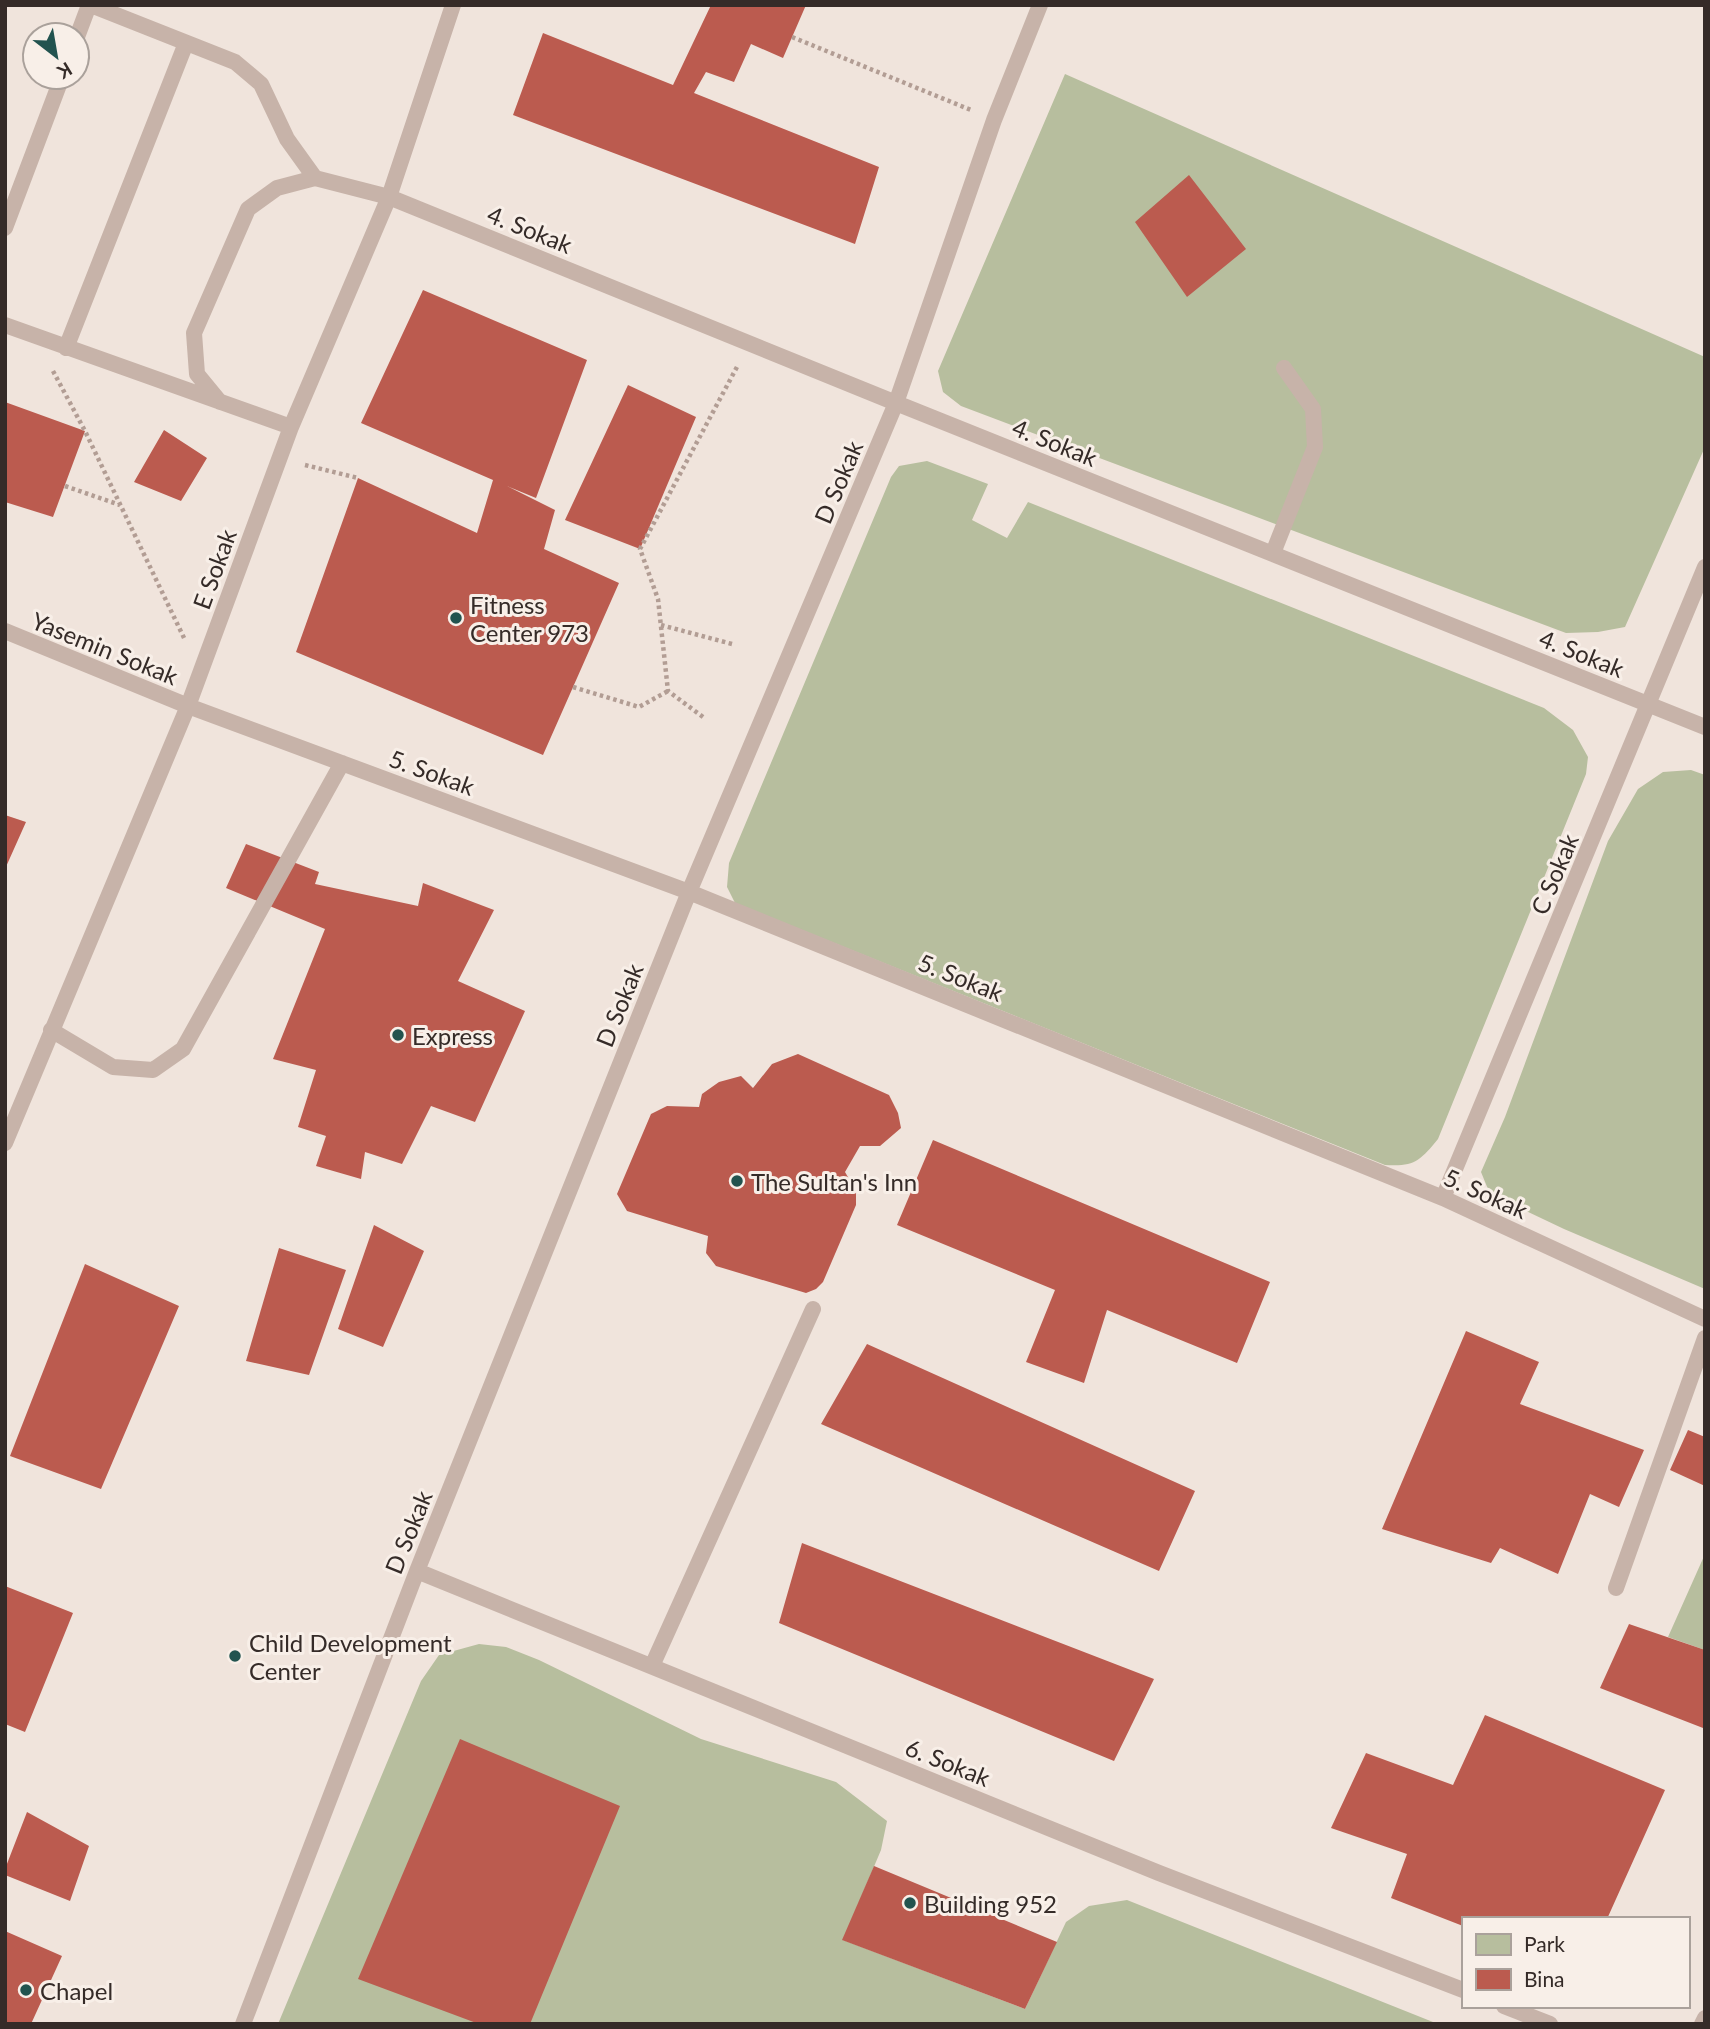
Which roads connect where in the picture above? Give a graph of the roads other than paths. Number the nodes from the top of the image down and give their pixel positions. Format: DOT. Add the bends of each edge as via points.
graph roads {
  1 [pos="90,5"];
  2 [pos="453,5"];
  3 [pos="1040,5"];
  4 [pos="186,43"];
  5 [pos="57,91"];
  6 [pos="315,178"];
  7 [pos="389,197"];
  8 [pos="5,228"];
  9 [pos="5,325"];
  10 [pos="66,348"];
  11 [pos="1284,368"];
  12 [pos="896,403"];
  13 [pos="221,404"];
  14 [pos="291,426"];
  15 [pos="1273,553"];
  16 [pos="1705,566"];
  17 [pos="5,631"];
  18 [pos="1649,704"];
  19 [pos="188,706"];
  20 [pos="1705,727"];
  21 [pos="342,763"];
  22 [pos="689,892"];
  23 [pos="51,1030"];
  24 [pos="5,1143"];
  25 [pos="1443,1198"];
  26 [pos="813,1309"];
  27 [pos="1705,1318"];
  28 [pos="1705,1338"];
  29 [pos="417,1571"];
  30 [pos="1616,1588"];
  31 [pos="652,1666"];
  32 [pos="1462,1990"];
  33 [pos="1509,2008"];
  34 [pos="1705,2018"];
  35 [pos="243,2024"];
  36 [pos="1550,2024"];
  37 [pos="1702,2024"];
  1 -- 4 [label="lane"];
  2 -- 7 [label="lane, E Sokak"];
  3 -- 12 [label="lane, D Sokak" via="994,120"];
  4 -- 6 [label="lane" via="235,62 261,83 287,139"];
  4 -- 10 [label="lane"];
  5 -- 8 [label="lane"];
  6 -- 7 [label="lane, 4. Sokak"];
  6 -- 13 [label="lane" via="277,188 248,209 194,333 197,374"];
  7 -- 12 [label="lane, 4. Sokak"];
  7 -- 14 [label="lane, E Sokak"];
  9 -- 10 [label="lane"];
  10 -- 13 [label="lane"];
  11 -- 15 [label="lane" via="1313,409 1315,447"];
  12 -- 15 [label="lane, 4. Sokak"];
  12 -- 22 [label="lane, D Sokak"];
  13 -- 14 [label="lane"];
  14 -- 19 [label="lane, E Sokak"];
  15 -- 18 [label="lane, 4. Sokak"];
  16 -- 18 [label="lane, C Sokak"];
  17 -- 19 [label="lane, Yasemin Sokak"];
  18 -- 20 [label="lane, 4. Sokak"];
  18 -- 25 [label="lane, C Sokak"];
  19 -- 21 [label="lane, 5. Sokak"];
  19 -- 23 [label="lane, E Sokak"];
  21 -- 22 [label="lane, 5. Sokak"];
  21 -- 23 [label="lane" via="183,1049 153,1070 113,1067"];
  22 -- 25 [label="lane, 5. Sokak"];
  22 -- 29 [label="lane, D Sokak"];
  23 -- 24 [label="lane, E Sokak"];
  25 -- 27 [label="lane, 5. Sokak"];
  26 -- 31 [label="lane"];
  28 -- 30 [label="lane"];
  29 -- 31 [label="lane, 6. Sokak"];
  29 -- 35 [label="lane, D Sokak"];
  31 -- 32 [label="lane, 6. Sokak"];
  33 -- 36 [label="lane"];
  34 -- 37 [label="lane"];
}
